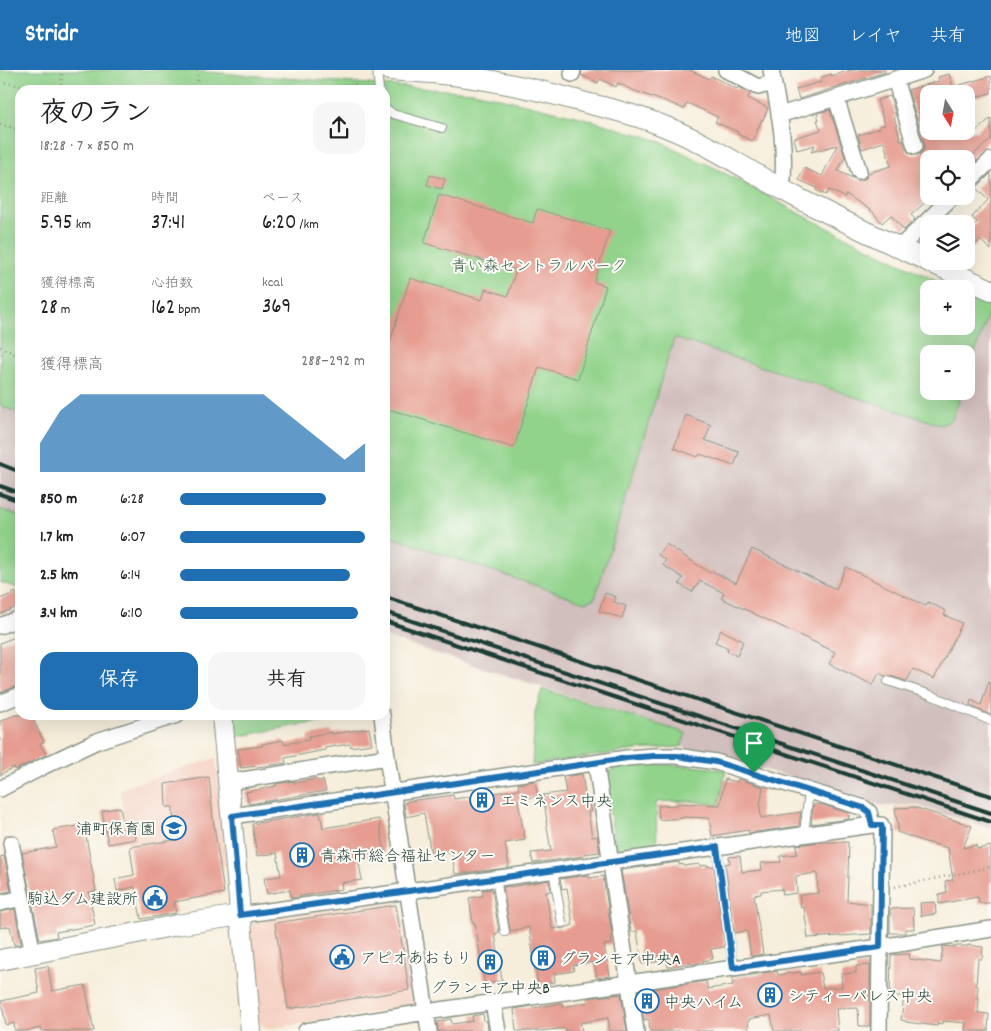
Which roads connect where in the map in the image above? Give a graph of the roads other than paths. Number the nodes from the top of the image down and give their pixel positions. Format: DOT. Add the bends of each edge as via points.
graph roads {
  1 [pos="378,70"];
  2 [pos="389,70"];
  3 [pos="726,70"];
  4 [pos="924,70"];
  5 [pos="772,77"];
  6 [pos="895,79"];
  7 [pos="379,85"];
  8 [pos="836,98"];
  9 [pos="390,112"];
  10 [pos="779,114"];
  11 [pos="442,128"];
  12 [pos="915,146"];
  13 [pos="991,160"];
  14 [pos="859,171"];
  15 [pos="975,175"];
  16 [pos="782,189"];
  17 [pos="944,205"];
  18 [pos="899,248"];
  19 [pos="991,290"];
  20 [pos="15,620"];
  21 [pos="0,626"];
  22 [pos="888,681"];
  23 [pos="15,697"];
  24 [pos="0,703"];
  25 [pos="162,720"];
  26 [pos="223,720"];
  27 [pos="383,720"];
  28 [pos="991,721"];
  29 [pos="387,758"];
  30 [pos="596,764"];
  31 [pos="229,782"];
  32 [pos="0,789"];
  33 [pos="809,791"];
  34 [pos="392,793"];
  35 [pos="232,816"];
  36 [pos="872,825"];
  37 [pos="804,834"];
  38 [pos="11,843"];
  39 [pos="717,847"];
  40 [pos="610,862"];
  41 [pos="554,870"];
  42 [pos="496,878"];
  43 [pos="407,891"];
  44 [pos="22,898"];
  45 [pos="0,902"];
  46 [pos="240,915"];
  47 [pos="562,923"];
  48 [pos="991,929"];
  49 [pos="505,932"];
  50 [pos="880,947"];
  51 [pos="33,954"];
  52 [pos="0,960"];
  53 [pos="733,968"];
  54 [pos="629,983"];
  55 [pos="494,1003"];
  56 [pos="426,1012"];
  57 [pos="251,1031"];
  58 [pos="306,1031"];
  59 [pos="429,1031"];
  60 [pos="498,1031"];
  61 [pos="636,1031"];
  62 [pos="879,1031"];
  1 -- 7 [label="lane"];
  2 -- 16 [label="street" via="460,76 512,85 623,112 706,146"];
  3 -- 5 [label="street" via="758,87"];
  4 -- 6 [label="street"];
  5 -- 10 [label="street"];
  6 -- 8 [label="street"];
  6 -- 12 [label="street"];
  8 -- 10 [label="street"];
  8 -- 14 [label="street"];
  9 -- 11 [label="lane"];
  10 -- 16 [label="street" via="783,136"];
  13 -- 15 [label="street"];
  16 -- 18 [label="street"];
  17 -- 18 [label="street"];
  18 -- 19 [label="street"];
  20 -- 21 [label="street"];
  22 -- 28 [label="lane"];
  23 -- 24 [label="street"];
  25 -- 32 [label="street" via="97,742"];
  26 -- 31 [label="street"];
  27 -- 29 [label="street"];
  29 -- 31 [label="street"];
  29 -- 34 [label="street"];
  30 -- 33 [label="street" via="654,756 698,758"];
  30 -- 34 [label="street"];
  30 -- 40 [label="street"];
  31 -- 35 [label="street"];
  33 -- 36 [label="street" via="864,808 869,812"];
  33 -- 37 [label="lane"];
  34 -- 35 [label="street"];
  34 -- 43 [label="street"];
  35 -- 46 [label="street"];
  36 -- 37 [label="street"];
  36 -- 50 [label="street" via="881,825 882,828"];
  37 -- 39 [label="street"];
  38 -- 44 [label="street"];
  39 -- 40 [label="street"];
  39 -- 53 [label="lane"];
  40 -- 41 [label="street"];
  40 -- 54 [label="street"];
  41 -- 42 [label="street"];
  41 -- 47 [label="lane"];
  42 -- 43 [label="street"];
  42 -- 49 [label="lane"];
  43 -- 46 [label="street"];
  43 -- 56 [label="street"];
  44 -- 45 [label="street"];
  44 -- 51 [label="street"];
  46 -- 51 [label="street"];
  46 -- 57 [label="street"];
  48 -- 50 [label="street"];
  50 -- 53 [label="street"];
  50 -- 62 [label="street"];
  51 -- 52 [label="street"];
  53 -- 54 [label="street"];
  54 -- 55 [label="street"];
  54 -- 61 [label="street"];
  55 -- 56 [label="street"];
  55 -- 60 [label="street"];
  56 -- 58 [label="street"];
  56 -- 59 [label="street"];
}
